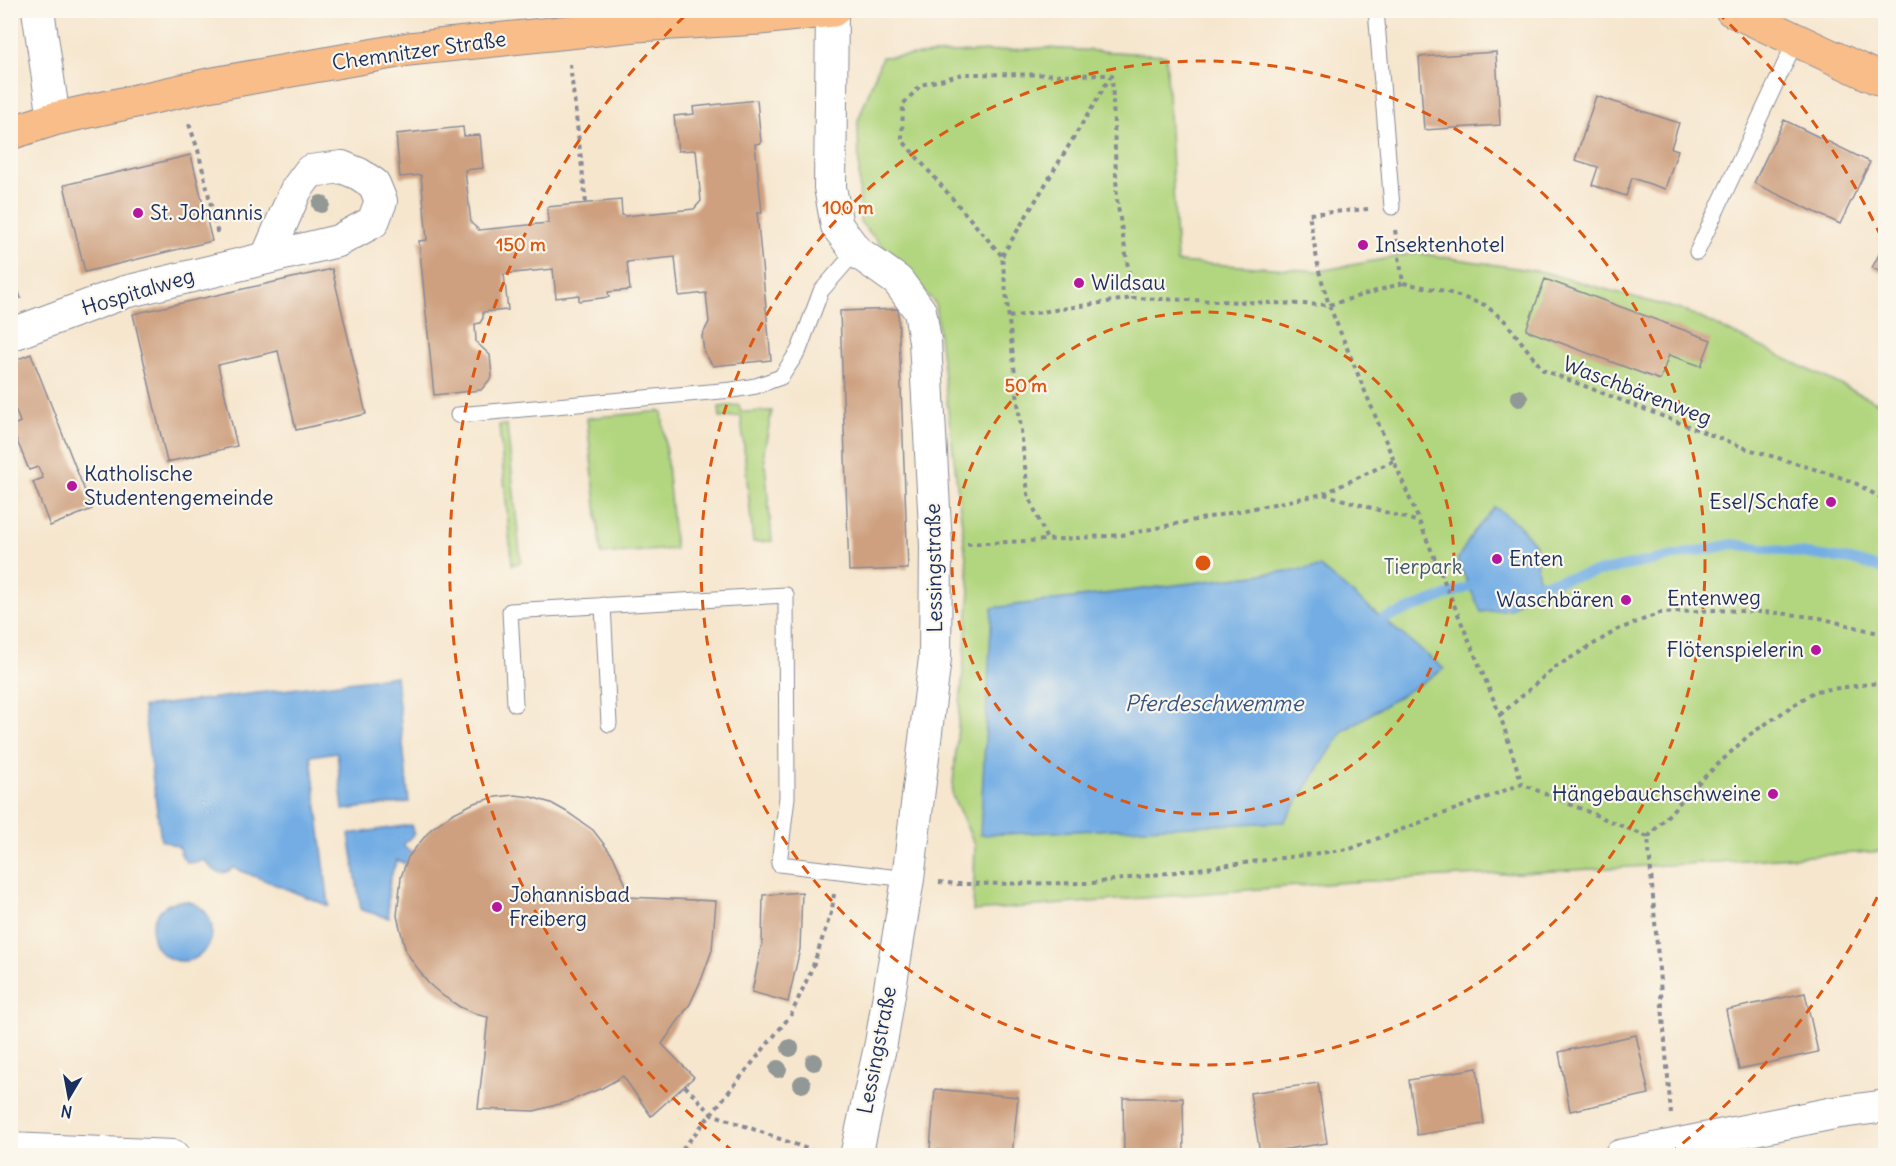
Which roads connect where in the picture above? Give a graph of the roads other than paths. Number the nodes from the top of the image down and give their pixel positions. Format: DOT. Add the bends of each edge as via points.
graph roads {
  1 [pos="38,10"];
  2 [pos="833,10"];
  3 [pos="1376,10"];
  4 [pos="1732,10"];
  5 [pos="634,18"];
  6 [pos="1796,40"];
  7 [pos="1886,82"];
  8 [pos="54,119"];
  9 [pos="10,133"];
  10 [pos="1392,207"];
  11 [pos="856,251"];
  12 [pos="1698,252"];
  13 [pos="267,257"];
  14 [pos="10,335"];
  15 [pos="458,415"];
  16 [pos="603,605"];
  17 [pos="515,704"];
  18 [pos="609,724"];
  19 [pos="908,879"];
  20 [pos="1886,1106"];
  21 [pos="10,1149"];
  22 [pos="172,1155"];
  23 [pos="856,1155"];
  24 [pos="1620,1155"];
  1 -- 8 [label="street"];
  2 -- 5 [label="main road, Chemnitzer Straße" via="760,18"];
  2 -- 11 [label="street, Lessingstraße" via="830,186 837,226"];
  3 -- 10 [label="lane"];
  4 -- 6 [label="main road"];
  5 -- 8 [label="main road, Chemnitzer Straße" via="566,32 409,49 208,85"];
  6 -- 7 [label="main road"];
  6 -- 12 [label="lane"];
  8 -- 9 [label="main road, Chemnitzer Straße"];
  11 -- 15 [label="lane" via="821,291 799,350 781,377 732,390"];
  11 -- 19 [label="street, Lessingstraße" via="898,281 920,311 925,341 936,546 935,658"];
  13 -- 14 [label="street, Hospitalweg" via="125,292"];
  16 -- 17 [label="lane" via="510,611"];
  16 -- 18 [label="lane"];
  16 -- 19 [label="lane" via="786,595 787,797 779,864"];
  19 -- 23 [label="street, Lessingstraße" via="881,1043"];
  20 -- 24 [label="street"];
  21 -- 22 [label="street"];
}
